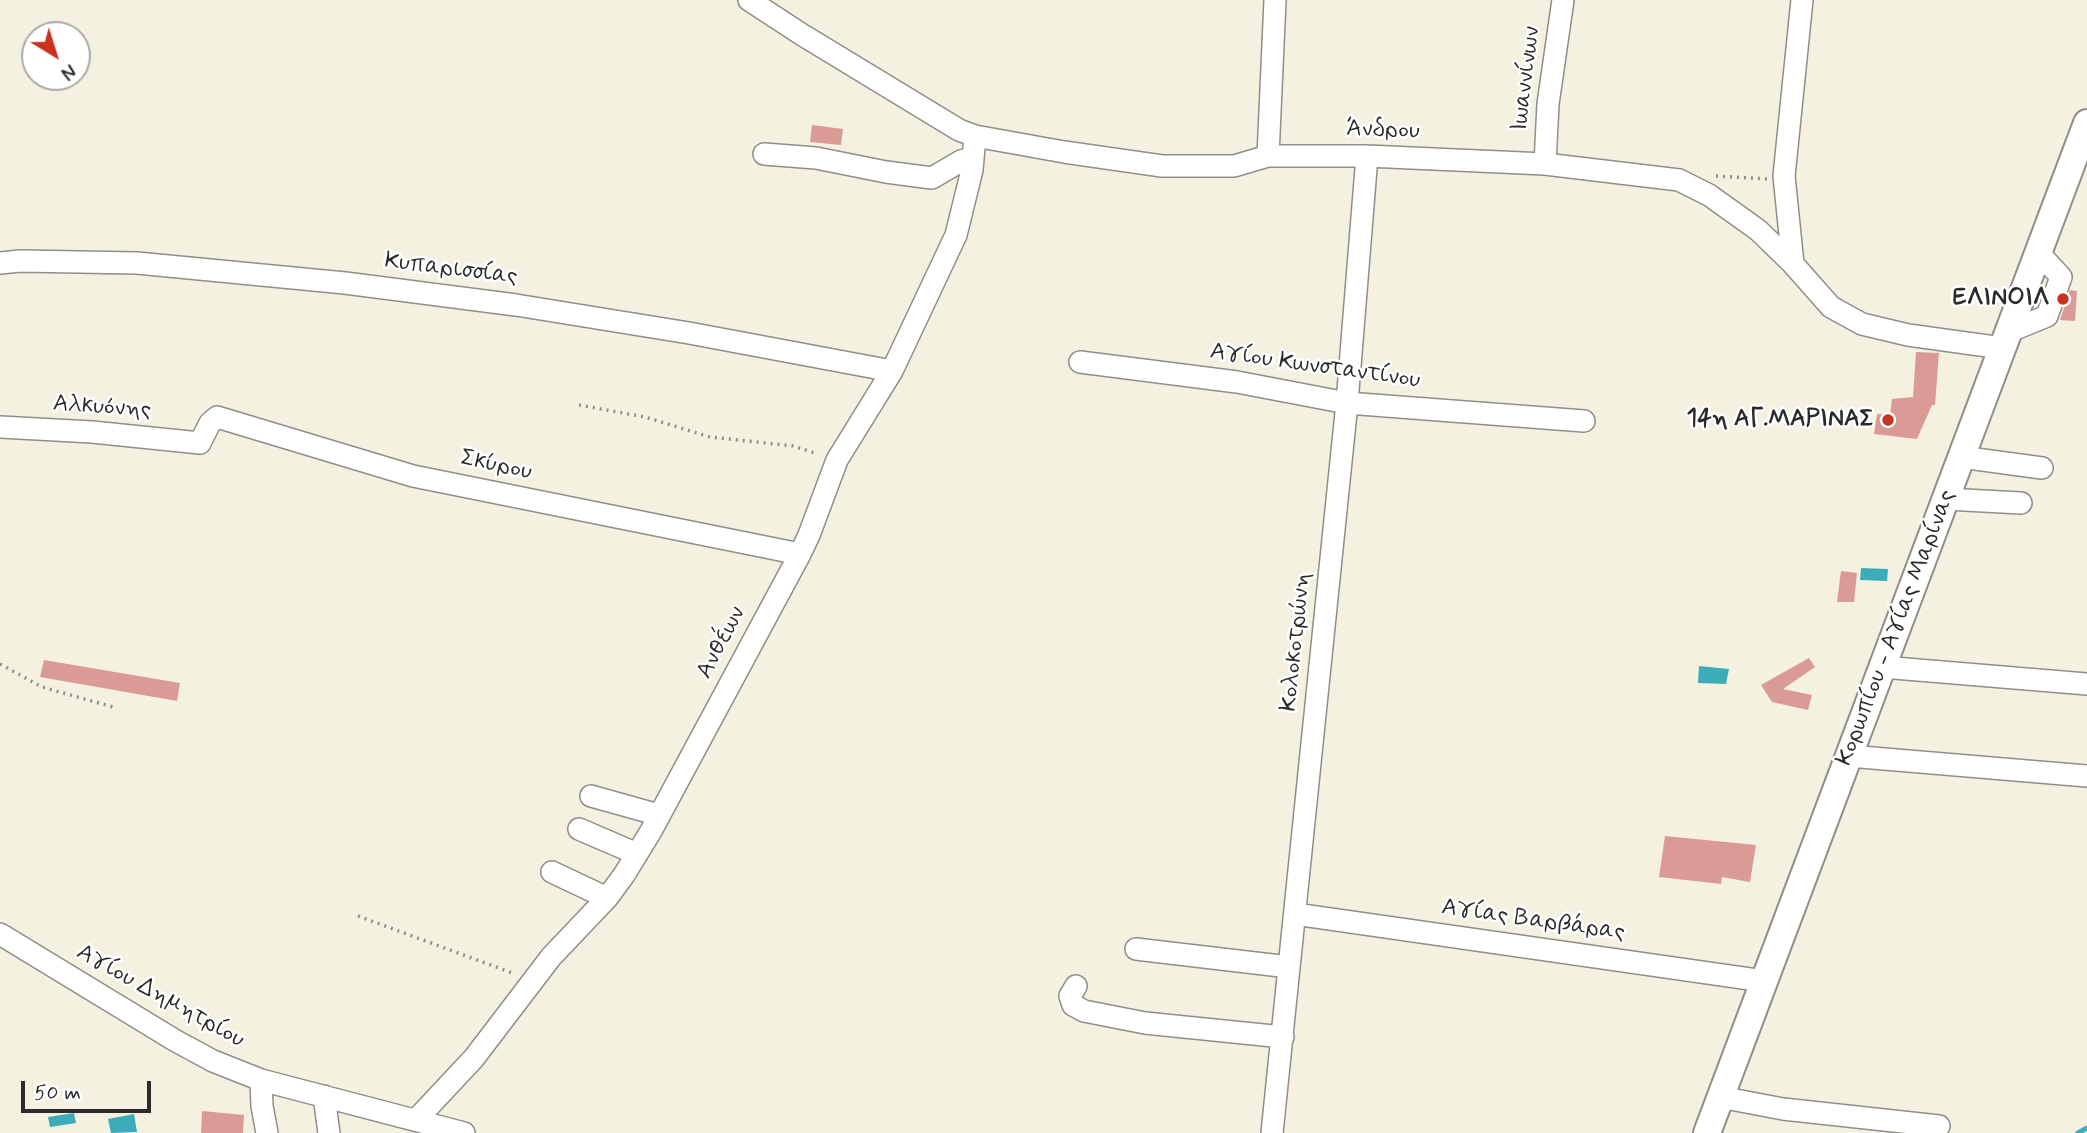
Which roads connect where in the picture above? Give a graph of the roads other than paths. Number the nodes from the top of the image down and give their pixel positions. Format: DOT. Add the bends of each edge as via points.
graph roads {
  1 [pos="749,0"];
  2 [pos="1275,0"];
  3 [pos="1563,0"];
  4 [pos="1802,0"];
  5 [pos="2087,123"];
  6 [pos="975,135"];
  7 [pos="764,154"];
  8 [pos="1268,156"];
  9 [pos="1367,156"];
  10 [pos="972,158"];
  11 [pos="1545,164"];
  12 [pos="0,263"];
  13 [pos="1793,264"];
  14 [pos="2005,340"];
  15 [pos="1080,362"];
  16 [pos="892,370"];
  17 [pos="1347,403"];
  18 [pos="1584,421"];
  19 [pos="0,427"];
  20 [pos="200,443"];
  21 [pos="1961,457"];
  22 [pos="2042,468"];
  23 [pos="1945,499"];
  24 [pos="2021,503"];
  25 [pos="800,554"];
  26 [pos="1882,667"];
  27 [pos="2087,684"];
  28 [pos="1849,756"];
  29 [pos="2087,776"];
  30 [pos="591,796"];
  31 [pos="659,815"];
  32 [pos="579,829"];
  33 [pos="637,854"];
  34 [pos="552,872"];
  35 [pos="607,898"];
  36 [pos="1295,914"];
  37 [pos="0,934"];
  38 [pos="1136,949"];
  39 [pos="1289,967"];
  40 [pos="1764,981"];
  41 [pos="1076,986"];
  42 [pos="1283,1037"];
  43 [pos="261,1080"];
  44 [pos="324,1096"];
  45 [pos="1720,1097"];
  46 [pos="416,1119"];
  47 [pos="1939,1126"];
  48 [pos="267,1133"];
  49 [pos="329,1133"];
  50 [pos="464,1133"];
  51 [pos="1272,1133"];
  52 [pos="1707,1133"];
  1 -- 6 [label="street, Άνδρου" via="959,130"];
  2 -- 8 [label="street"];
  3 -- 11 [label="street, Ιωαννίνων" via="1548,104"];
  4 -- 13 [label="street" via="1784,176"];
  5 -- 14 [label="main road, Κορωπίου - Αγίας Μαρίνας"];
  6 -- 8 [label="street, Άνδρου" via="1162,166 1234,166"];
  6 -- 10 [label="street, Ανθέων"];
  7 -- 10 [label="street" via="932,178"];
  8 -- 9 [label="street, Άνδρου"];
  9 -- 11 [label="street, Άνδρου"];
  9 -- 17 [label="street, Κολοκοτρώνη"];
  10 -- 16 [label="street, Ανθέων" via="956,235"];
  11 -- 13 [label="street, Άνδρου" via="1679,180 1734,212"];
  12 -- 16 [label="street, Κυπαρισσίας" via="137,263 345,283 516,305"];
  13 -- 14 [label="street, Άνδρου" via="1831,307 1862,324 1908,335"];
  14 -- 21 [label="main road, Κορωπίου - Αγίας Μαρίνας"];
  15 -- 17 [label="street, Αγίου Κωνσταντίνου" via="1237,382"];
  16 -- 25 [label="street, Ανθέων" via="837,460"];
  17 -- 18 [label="street, Αγίου Κωνσταντίνου"];
  17 -- 36 [label="street, Κολοκοτρώνη"];
  19 -- 20 [label="street, Αλκυόνης"];
  20 -- 25 [label="street, Σκύρου" via="217,417 413,476"];
  21 -- 22 [label="street"];
  21 -- 23 [label="main road, Κορωπίου - Αγίας Μαρίνας"];
  23 -- 24 [label="street"];
  23 -- 26 [label="main road, Κορωπίου - Αγίας Μαρίνας"];
  25 -- 31 [label="street, Ανθέων"];
  26 -- 27 [label="street"];
  26 -- 28 [label="main road, Κορωπίου - Αγίας Μαρίνας"];
  28 -- 29 [label="street"];
  28 -- 40 [label="main road, Κορωπίου - Αγίας Μαρίνας"];
  30 -- 31 [label="street"];
  31 -- 33 [label="street, Ανθέων"];
  32 -- 33 [label="street"];
  33 -- 35 [label="street, Ανθέων"];
  34 -- 35 [label="street"];
  35 -- 46 [label="street, Ανθέων" via="551,957 474,1058"];
  36 -- 39 [label="street, Κολοκοτρώνη"];
  36 -- 40 [label="street, Αγίας Βαρβάρας"];
  37 -- 43 [label="street, Αγίου Δημητρίου" via="176,1041"];
  38 -- 39 [label="street"];
  39 -- 42 [label="street, Κολοκοτρώνη"];
  40 -- 45 [label="main road, Κορωπίου - Αγίας Μαρίνας"];
  41 -- 42 [label="street" via="1070,996 1073,1005 1084,1011 1145,1023"];
  42 -- 51 [label="street, Κολοκοτρώνη"];
  43 -- 44 [label="street, Αγίου Δημητρίου"];
  43 -- 48 [label="street"];
  44 -- 46 [label="street, Αγίου Δημητρίου"];
  44 -- 49 [label="street"];
  45 -- 47 [label="street" via="1783,1109"];
  45 -- 52 [label="main road, Κορωπίου - Αγίας Μαρίνας"];
  46 -- 50 [label="street, Αγίου Δημητρίου"];
}
